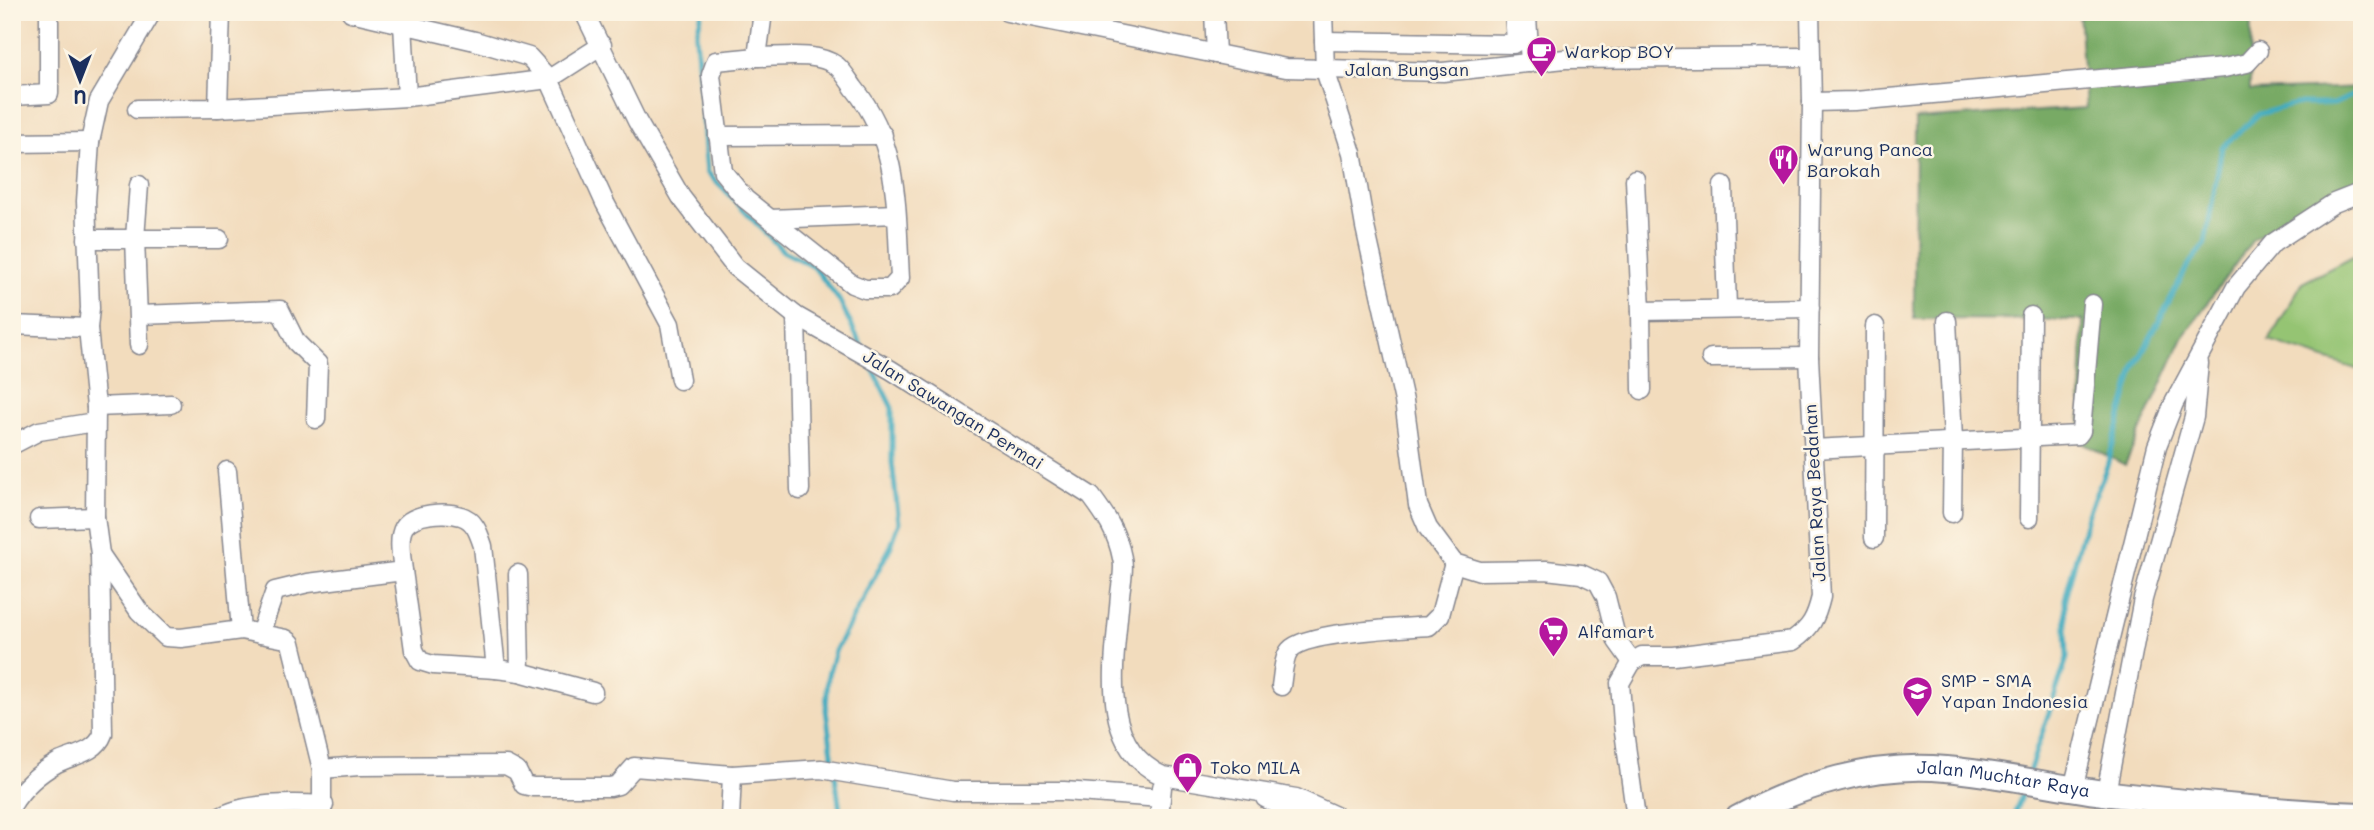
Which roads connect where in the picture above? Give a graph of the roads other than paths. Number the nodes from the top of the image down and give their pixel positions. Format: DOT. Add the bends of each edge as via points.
graph roads {
  1 [pos="49,12"];
  2 [pos="152,12"];
  3 [pos="221,12"];
  4 [pos="351,12"];
  5 [pos="584,12"];
  6 [pos="763,12"];
  7 [pos="1007,12"];
  8 [pos="1214,12"];
  9 [pos="1323,12"];
  10 [pos="1514,12"];
  11 [pos="1526,12"];
  12 [pos="1810,12"];
  13 [pos="1056,17"];
  14 [pos="403,24"];
  15 [pos="1324,41"];
  16 [pos="603,45"];
  17 [pos="2258,51"];
  18 [pos="1216,54"];
  19 [pos="757,57"];
  20 [pos="1811,57"];
  21 [pos="1530,62"];
  22 [pos="1325,70"];
  23 [pos="549,79"];
  24 [pos="12,96"];
  25 [pos="407,97"];
  26 [pos="1812,102"];
  27 [pos="218,108"];
  28 [pos="137,109"];
  29 [pos="883,135"];
  30 [pos="718,136"];
  31 [pos="90,142"];
  32 [pos="12,143"];
  33 [pos="1635,179"];
  34 [pos="139,185"];
  35 [pos="1723,186"];
  36 [pos="2362,192"];
  37 [pos="896,214"];
  38 [pos="769,219"];
  39 [pos="135,238"];
  40 [pos="87,239"];
  41 [pos="219,239"];
  42 [pos="2092,304"];
  43 [pos="1727,308"];
  44 [pos="1810,308"];
  45 [pos="1641,311"];
  46 [pos="139,315"];
  47 [pos="796,316"];
  48 [pos="2031,316"];
  49 [pos="1947,321"];
  50 [pos="12,325"];
  51 [pos="1875,326"];
  52 [pos="88,328"];
  53 [pos="139,345"];
  54 [pos="1809,357"];
  55 [pos="1711,358"];
  56 [pos="2199,360"];
  57 [pos="680,380"];
  58 [pos="1642,390"];
  59 [pos="171,404"];
  60 [pos="95,414"];
  61 [pos="316,419"];
  62 [pos="2029,438"];
  63 [pos="1953,439"];
  64 [pos="12,445"];
  65 [pos="1874,445"];
  66 [pos="1813,449"];
  67 [pos="227,471"];
  68 [pos="800,490"];
  69 [pos="1952,513"];
  70 [pos="95,517"];
  71 [pos="2029,518"];
  72 [pos="39,519"];
  73 [pos="1874,538"];
  74 [pos="100,554"];
  75 [pos="1454,564"];
  76 [pos="403,571"];
  77 [pos="518,574"];
  78 [pos="241,630"];
  79 [pos="260,634"];
  80 [pos="1632,662"];
  81 [pos="496,669"];
  82 [pos="520,672"];
  83 [pos="1281,686"];
  84 [pos="593,692"];
  85 [pos="322,769"];
  86 [pos="732,775"];
  87 [pos="1163,776"];
  88 [pos="2063,787"];
  89 [pos="2106,793"];
  90 [pos="1161,798"];
  91 [pos="12,804"];
  92 [pos="323,811"];
  93 [pos="1308,813"];
  94 [pos="2362,815"];
  95 [pos="1638,817"];
  96 [pos="219,818"];
  97 [pos="730,818"];
  98 [pos="1159,818"];
  99 [pos="1340,818"];
  100 [pos="1738,818"];
  1 -- 24 [label="street" via="49,94"];
  2 -- 31 [label="street" via="99,102"];
  3 -- 27 [label="street"];
  4 -- 14 [label="street"];
  5 -- 16 [label="street, Jalan Sawangan Permai"];
  6 -- 19 [label="street"];
  7 -- 13 [label="street, Jalan Bungsan"];
  8 -- 18 [label="street"];
  9 -- 15 [label="street"];
  10 -- 15 [label="street" via="1513,44"];
  11 -- 21 [label="street"];
  12 -- 20 [label="street, Jalan Raya Bedahan"];
  13 -- 18 [label="street, Jalan Bungsan"];
  14 -- 23 [label="street" via="529,57"];
  14 -- 25 [label="street"];
  15 -- 22 [label="street"];
  16 -- 23 [label="street"];
  16 -- 47 [label="street, Jalan Sawangan Permai" via="637,121 681,197 735,267"];
  17 -- 26 [label="street" via="2247,63 2224,68"];
  18 -- 22 [label="street, Jalan Bungsan" via="1256,64"];
  19 -- 29 [label="street" via="807,57 836,66 872,110"];
  19 -- 30 [label="street" via="716,61 711,75"];
  20 -- 21 [label="street, Jalan Bungsan"];
  20 -- 26 [label="street, Jalan Raya Bedahan"];
  21 -- 22 [label="street, Jalan Bungsan" via="1443,72"];
  22 -- 75 [label="street" via="1352,153 1404,401 1418,506"];
  23 -- 25 [label="street"];
  23 -- 57 [label="street" via="605,203 670,324"];
  25 -- 27 [label="street"];
  26 -- 44 [label="street, Jalan Raya Bedahan"];
  27 -- 28 [label="street"];
  29 -- 30 [label="street"];
  29 -- 37 [label="street" via="894,177"];
  30 -- 38 [label="street" via="723,172"];
  31 -- 32 [label="street"];
  31 -- 40 [label="street"];
  33 -- 45 [label="street"];
  34 -- 39 [label="street"];
  35 -- 43 [label="street"];
  36 -- 56 [label="street" via="2334,203 2273,243 2236,287"];
  37 -- 38 [label="street"];
  37 -- 38 [label="street" via="900,278 890,289 852,284"];
  39 -- 40 [label="street"];
  39 -- 41 [label="street"];
  39 -- 46 [label="street"];
  40 -- 52 [label="street"];
  42 -- 62 [label="street" via="2081,431 2074,437"];
  43 -- 44 [label="street"];
  43 -- 45 [label="street"];
  44 -- 54 [label="street, Jalan Raya Bedahan"];
  45 -- 58 [label="street"];
  46 -- 53 [label="street"];
  46 -- 61 [label="street" via="280,310 296,342 318,364"];
  47 -- 68 [label="street"];
  47 -- 87 [label="street, Jalan Sawangan Permai" via="1091,496 1114,527 1123,561 1112,700 1136,757"];
  48 -- 62 [label="street"];
  49 -- 63 [label="street"];
  50 -- 52 [label="street"];
  51 -- 65 [label="street"];
  52 -- 60 [label="street"];
  54 -- 55 [label="street"];
  54 -- 66 [label="street, Jalan Raya Bedahan"];
  56 -- 88 [label="street" via="2174,403 2157,446"];
  56 -- 89 [label="street" via="2194,417 2143,599"];
  59 -- 60 [label="street"];
  60 -- 64 [label="street"];
  60 -- 70 [label="street"];
  62 -- 63 [label="street"];
  62 -- 71 [label="street"];
  63 -- 65 [label="street"];
  63 -- 69 [label="street"];
  65 -- 66 [label="street"];
  65 -- 73 [label="street"];
  66 -- 80 [label="street, Jalan Raya Bedahan" via="1821,597 1808,630 1793,641 1767,646 1642,656"];
  67 -- 78 [label="street"];
  70 -- 72 [label="street"];
  70 -- 74 [label="street"];
  74 -- 78 [label="street" via="139,611 166,637"];
  74 -- 91 [label="street" via="103,734 93,748 28,783"];
  75 -- 80 [label="street" via="1480,571 1580,574 1598,582 1617,641"];
  75 -- 83 [label="street" via="1440,615 1429,626 1357,632 1295,645 1286,657"];
  76 -- 79 [label="street" via="275,591"];
  76 -- 81 [label="street" via="414,650 420,661"];
  76 -- 81 [label="street" via="404,526 420,515 462,516 478,528"];
  77 -- 82 [label="street"];
  78 -- 79 [label="street"];
  79 -- 85 [label="street" via="291,643"];
  80 -- 95 [label="street" via="1620,683"];
  81 -- 82 [label="street"];
  82 -- 84 [label="street"];
  85 -- 86 [label="street" via="506,765 517,771 524,785 533,788 610,787 626,779 634,767"];
  85 -- 92 [label="street"];
  86 -- 90 [label="street" via="821,769 953,792"];
  86 -- 97 [label="street"];
  87 -- 90 [label="street"];
  87 -- 93 [label="street, Jalan Sawangan Permai" via="1249,790"];
  88 -- 89 [label="highway, Jalan Muchtar Raya"];
  88 -- 100 [label="highway, Jalan Muchtar Raya" via="1944,769 1897,770 1844,777 1783,794"];
  89 -- 94 [label="highway, Jalan Muchtar Raya"];
  90 -- 98 [label="street"];
  92 -- 96 [label="street" via="288,803 231,811"];
  93 -- 99 [label="street, Jalan Sawangan Permai"];
}
